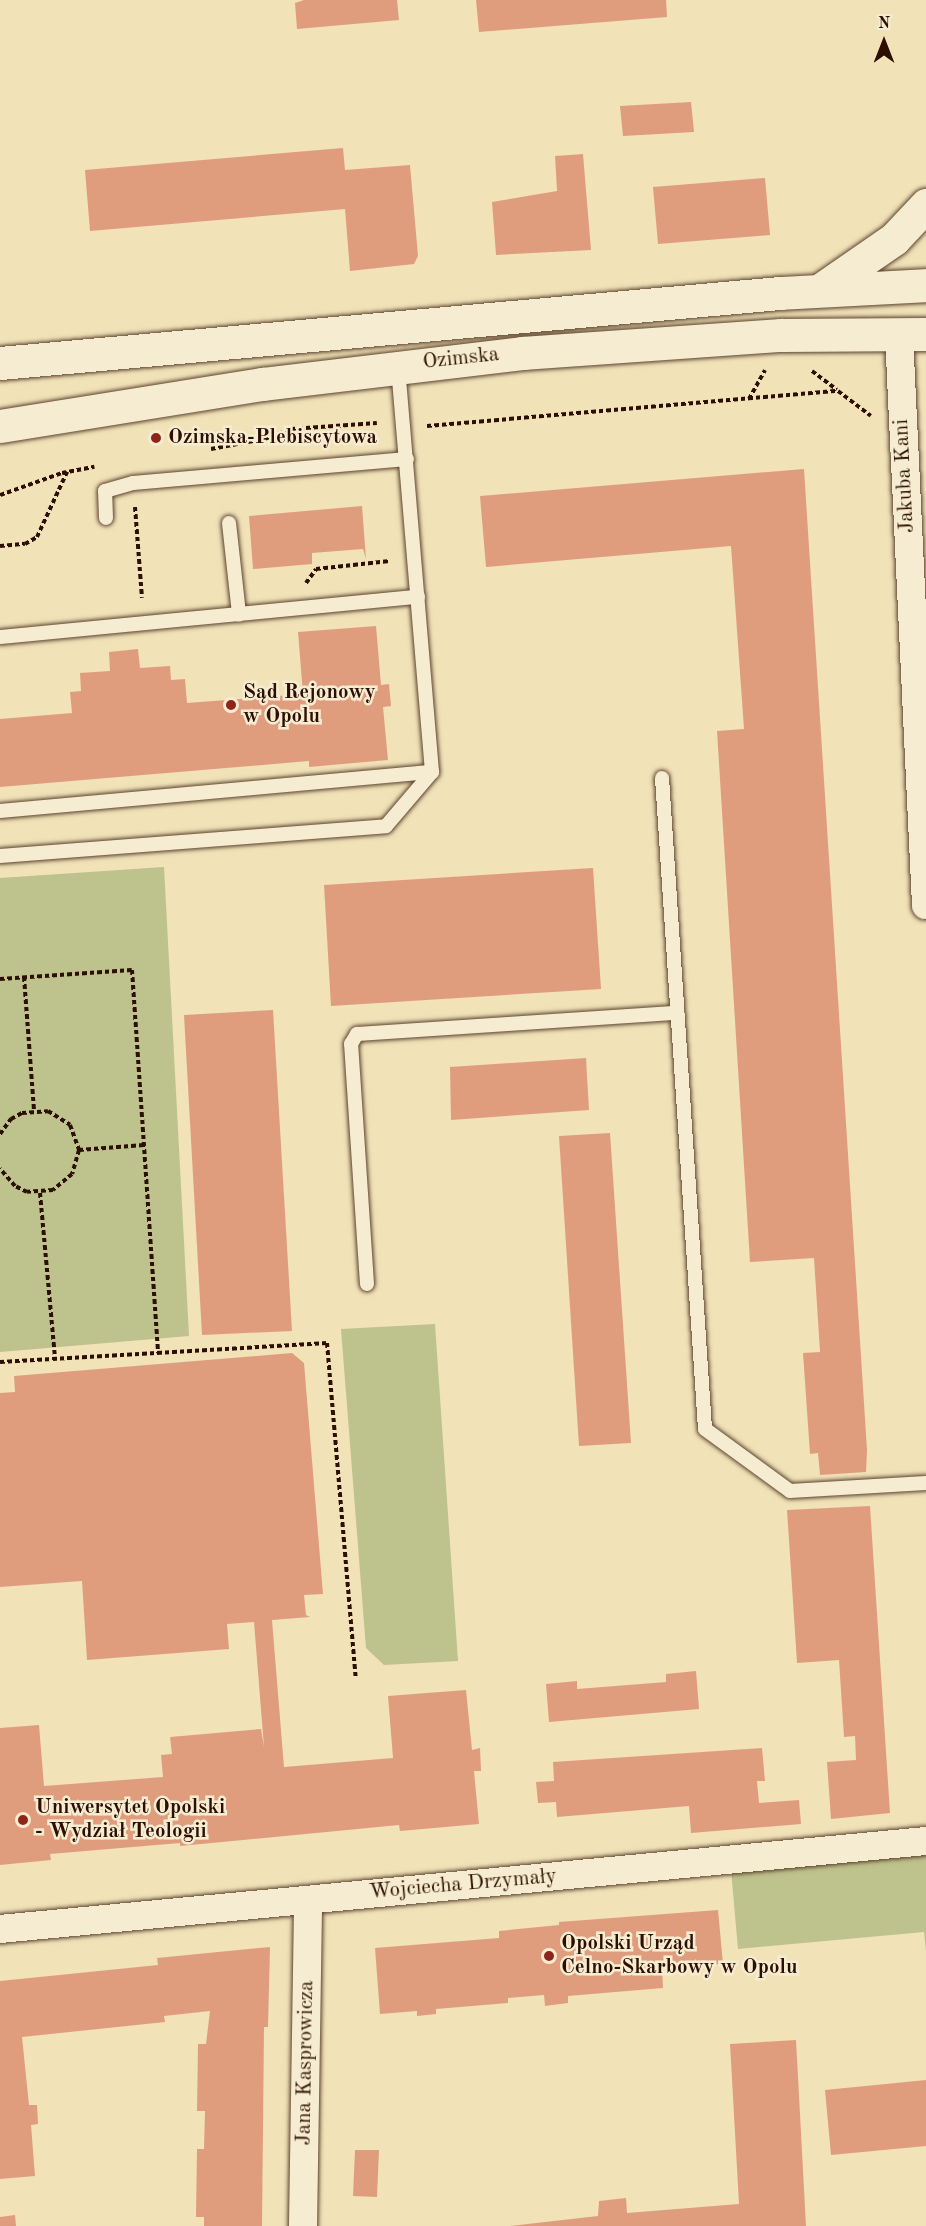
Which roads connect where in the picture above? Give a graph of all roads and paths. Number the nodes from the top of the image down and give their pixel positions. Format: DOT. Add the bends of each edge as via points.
graph roads {
  1 [pos="926,205"];
  2 [pos="926,285"];
  3 [pos="820,290"];
  4 [pos="912,334"];
  5 [pos="0,363"];
  6 [pos="398,366"];
  7 [pos="877,421"];
  8 [pos="405,424"];
  9 [pos="0,426"];
  10 [pos="201,450"];
  11 [pos="407,459"];
  12 [pos="99,466"];
  13 [pos="67,472"];
  14 [pos="133,483"];
  15 [pos="0,495"];
  16 [pos="106,518"];
  17 [pos="229,523"];
  18 [pos="0,546"];
  19 [pos="418,597"];
  20 [pos="143,608"];
  21 [pos="239,614"];
  22 [pos="0,637"];
  23 [pos="432,772"];
  24 [pos="662,778"];
  25 [pos="0,811"];
  26 [pos="0,855"];
  27 [pos="926,905"];
  28 [pos="24,977"];
  29 [pos="0,979"];
  30 [pos="677,1013"];
  31 [pos="34,1110"];
  32 [pos="0,1134"];
  33 [pos="144,1145"];
  34 [pos="79,1150"];
  35 [pos="0,1169"];
  36 [pos="40,1193"];
  37 [pos="367,1284"];
  38 [pos="158,1353"];
  39 [pos="55,1359"];
  40 [pos="0,1362"];
  41 [pos="926,1483"];
  42 [pos="356,1678"];
  43 [pos="926,1841"];
  44 [pos="308,1900"];
  45 [pos="0,1929"];
  46 [pos="303,2226"];
  1 -- 3 [label="main road" via="894,239"];
  2 -- 3 [label="main road, Ozimska"];
  3 -- 5 [label="main road, Ozimska"];
  4 -- 6 [label="main road, Ozimska" via="781,335 630,344"];
  4 -- 27 [label="street, Jakuba Kani"];
  6 -- 8 [label="lane"];
  6 -- 9 [label="main road, Ozimska"];
  7 -- 8 [label="path" via="838,391 426,426"];
  8 -- 10 [label="path" via="291,429 264,439"];
  8 -- 11 [label="lane"];
  11 -- 14 [label="lane"];
  11 -- 19 [label="lane"];
  12 -- 13 [label="path"];
  13 -- 15 [label="path"];
  13 -- 18 [label="path" via="37,537 25,544"];
  14 -- 16 [label="lane" via="105,491"];
  14 -- 20 [label="path"];
  17 -- 21 [label="lane"];
  19 -- 21 [label="lane"];
  19 -- 23 [label="lane"];
  21 -- 22 [label="lane"];
  23 -- 25 [label="lane"];
  23 -- 26 [label="lane" via="386,826"];
  24 -- 30 [label="lane"];
  28 -- 29 [label="path"];
  28 -- 31 [label="path"];
  28 -- 33 [label="path" via="132,970"];
  30 -- 37 [label="lane" via="357,1034 351,1044"];
  30 -- 41 [label="lane" via="705,1429 790,1491"];
  31 -- 32 [label="path" via="11,1119"];
  31 -- 34 [label="path" via="48,1111 70,1125"];
  33 -- 34 [label="path"];
  33 -- 38 [label="path"];
  34 -- 36 [label="path" via="68,1179 53,1190"];
  35 -- 36 [label="path" via="15,1186"];
  36 -- 39 [label="path"];
  38 -- 39 [label="path"];
  38 -- 42 [label="path" via="327,1343"];
  39 -- 40 [label="path"];
  43 -- 44 [label="street, Wojciecha Drzymały"];
  44 -- 45 [label="street, Wojciecha Drzymały"];
  44 -- 46 [label="street, Jana Kasprowicza"];
}
